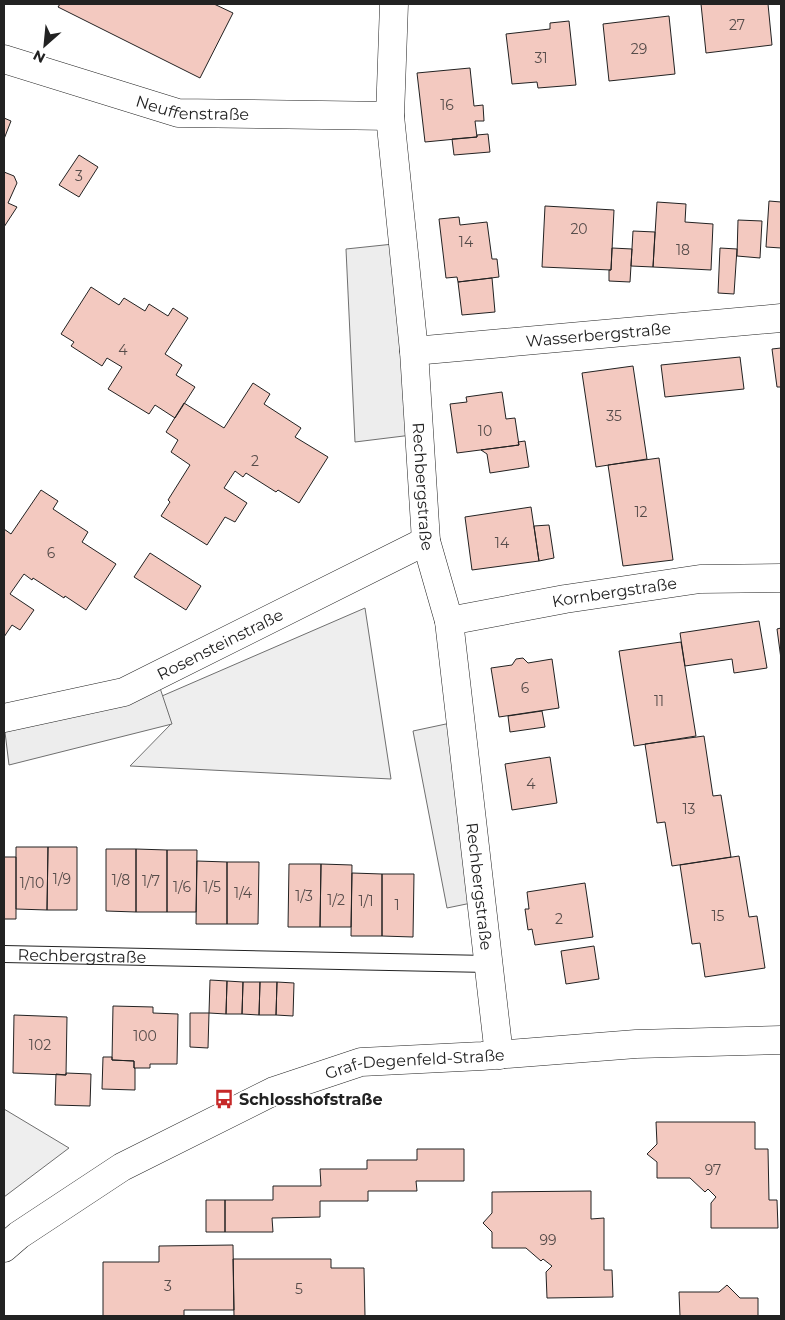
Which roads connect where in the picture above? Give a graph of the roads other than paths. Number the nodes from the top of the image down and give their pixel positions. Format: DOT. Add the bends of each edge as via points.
graph roads {
  1 [pos="394,4"];
  2 [pos="4,60"];
  3 [pos="390,116"];
  4 [pos="781,318"];
  5 [pos="414,351"];
  6 [pos="426,540"];
  7 [pos="781,578"];
  8 [pos="449,621"];
  9 [pos="4,718"];
  10 [pos="4,954"];
  11 [pos="488,964"];
  12 [pos="781,1040"];
  13 [pos="499,1055"];
  14 [pos="4,1248"];
  1 -- 3 [label="street, Rechbergstraße"];
  2 -- 3 [label="street, Neuffenstraße" via="178,113"];
  3 -- 5 [label="street, Rechbergstraße"];
  4 -- 5 [label="street, Wasserbergstraße"];
  5 -- 6 [label="street, Rechbergstraße"];
  6 -- 8 [label="street, Rechbergstraße"];
  6 -- 9 [label="street, Rosensteinstraße" via="124,692"];
  7 -- 8 [label="street, Kornbergstraße" via="700,579 565,599"];
  8 -- 11 [label="street, Rechbergstraße"];
  10 -- 11 [label="lane, Rechbergstraße"];
  11 -- 13 [label="street, Rechbergstraße"];
  12 -- 13 [label="street, Graf-Degenfeld-Straße" via="636,1044"];
  13 -- 14 [label="street, Graf-Degenfeld-Straße" via="361,1062 274,1091 122,1167"];
}
